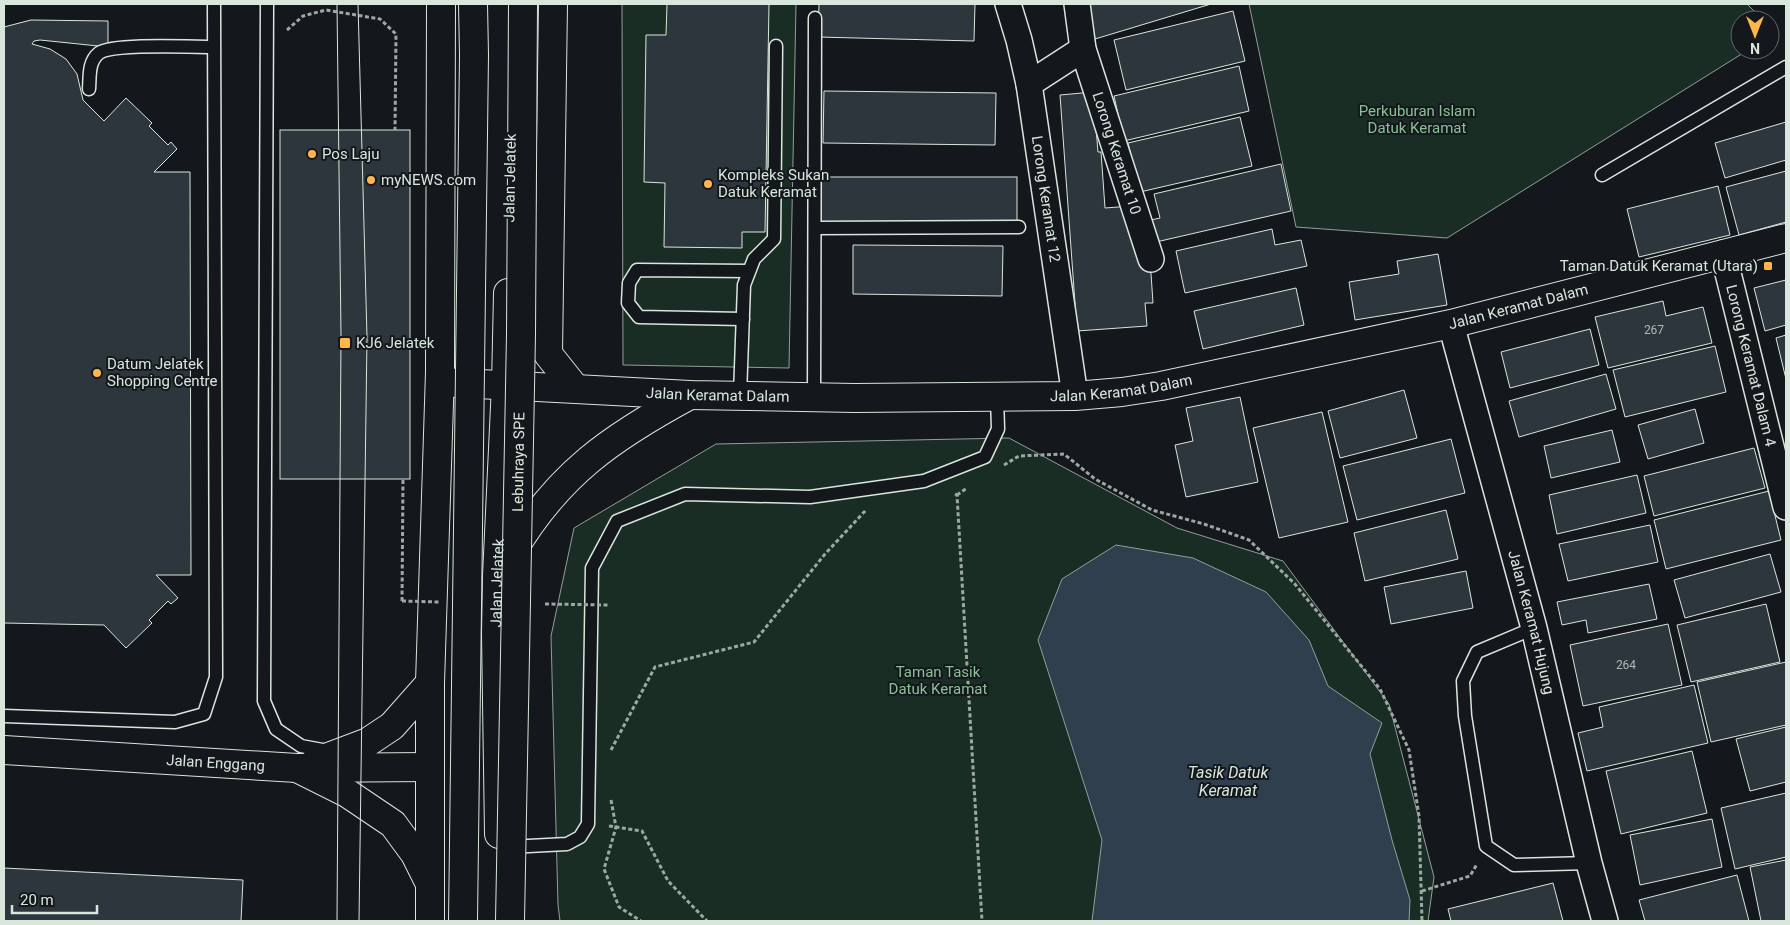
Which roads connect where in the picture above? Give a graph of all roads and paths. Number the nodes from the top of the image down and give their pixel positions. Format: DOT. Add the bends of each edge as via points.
graph roads {
  1 [pos="214,4"];
  2 [pos="267,4"];
  3 [pos="428,4"];
  4 [pos="441,4"];
  5 [pos="473,4"];
  6 [pos="513,4"];
  7 [pos="523,4"];
  8 [pos="553,4"];
  9 [pos="1008,4"];
  10 [pos="1077,4"];
  11 [pos="815,18"];
  12 [pos="282,36"];
  13 [pos="776,46"];
  14 [pos="213,47"];
  15 [pos="1083,49"];
  16 [pos="441,55"];
  17 [pos="1786,66"];
  18 [pos="1029,84"];
  19 [pos="89,89"];
  20 [pos="395,130"];
  21 [pos="1602,175"];
  22 [pos="1019,227"];
  23 [pos="815,228"];
  24 [pos="1786,238"];
  25 [pos="1723,254"];
  26 [pos="1151,259"];
  27 [pos="749,271"];
  28 [pos="744,319"];
  29 [pos="1451,324"];
  30 [pos="440,382"];
  31 [pos="506,385"];
  32 [pos="574,388"];
  33 [pos="690,395"];
  34 [pos="740,395"];
  35 [pos="1075,396"];
  36 [pos="997,397"];
  37 [pos="814,398"];
  38 [pos="1004,466"];
  39 [pos="403,480"];
  40 [pos="924,481"];
  41 [pos="972,485"];
  42 [pos="888,486"];
  43 [pos="957,494"];
  44 [pos="1786,507"];
  45 [pos="497,576"];
  46 [pos="402,601"];
  47 [pos="1534,628"];
  48 [pos="430,683"];
  49 [pos="498,706"];
  50 [pos="4,716"];
  51 [pos="4,750"];
  52 [pos="338,754"];
  53 [pos="610,756"];
  54 [pos="429,767"];
  55 [pos="297,768"];
  56 [pos="610,792"];
  57 [pos="588,824"];
  58 [pos="616,828"];
  59 [pos="1486,846"];
  60 [pos="500,848"];
  61 [pos="1589,863"];
  62 [pos="429,884"];
  63 [pos="1422,891"];
  64 [pos="430,921"];
  65 [pos="463,921"];
  66 [pos="502,921"];
  67 [pos="510,921"];
  68 [pos="641,921"];
  69 [pos="707,921"];
  70 [pos="982,921"];
  71 [pos="1422,921"];
  72 [pos="1605,921"];
  1 -- 14 [label="lane"];
  2 -- 52 [label="lane" via="264,701 276,729 301,746"];
  3 -- 16 [label="street"];
  4 -- 16 [label="main road"];
  5 -- 65 [label="main road, bridge"];
  6 -- 31 [label="main road, Jalan Jelatek"];
  7 -- 67 [label="main road, Lebuhraya SPE, bridge" via="521,344"];
  8 -- 32 [label="main road" via="548,354"];
  9 -- 18 [label="street, Lorong Keramat 12"];
  10 -- 15 [label="street, Lorong Keramat 10"];
  11 -- 23 [label="lane"];
  12 -- 20 [label="path" via="303,16 326,10 380,19 396,34"];
  13 -- 27 [label="lane" via="774,239 754,259"];
  14 -- 19 [label="lane" via="115,47 99,53 90,66"];
  14 -- 50 [label="lane" via="216,677 204,714 174,722"];
  15 -- 18 [label="street"];
  15 -- 26 [label="street, Lorong Keramat 10"];
  16 -- 30 [label="main road"];
  17 -- 21 [label="lane"];
  18 -- 35 [label="street, Lorong Keramat 12"];
  22 -- 23 [label="lane"];
  23 -- 37 [label="lane"];
  24 -- 25 [label="main road, Jalan Keramat Dalam"];
  25 -- 29 [label="main road, Jalan Keramat Dalam"];
  25 -- 44 [label="street, Lorong Keramat Dalam 4"];
  27 -- 28 [label="lane" via="744,284"];
  27 -- 28 [label="lane" via="637,270 629,283 628,303 639,316"];
  28 -- 34 [label="lane"];
  29 -- 35 [label="main road, Jalan Keramat Dalam" via="1161,386"];
  29 -- 47 [label="street, Jalan Keramat Hujung"];
  30 -- 31 [label="main road, Jalan Keramat Dalam"];
  30 -- 48 [label="main road"];
  31 -- 32 [label="main road, Jalan Keramat Dalam"];
  31 -- 45 [label="main road, Jalan Jelatek"];
  32 -- 33 [label="main road, Jalan Keramat Dalam"];
  33 -- 34 [label="main road, Jalan Keramat Dalam"];
  33 -- 45 [label="main road" via="614,439 580,466 547,500"];
  34 -- 37 [label="main road, Jalan Keramat Dalam"];
  35 -- 36 [label="main road, Jalan Keramat Dalam"];
  36 -- 37 [label="main road, Jalan Keramat Dalam"];
  36 -- 40 [label="lane" via="998,429 985,457"];
  38 -- 63 [label="path" via="1019,456 1064,454 1095,480 1152,510 1250,540 1294,583 1380,689 1409,750 1419,816"];
  39 -- 46 [label="path"];
  40 -- 42 [label="lane"];
  40 -- 43 [label="path"];
  41 -- 43 [label="path"];
  42 -- 53 [label="path" via="825,554 754,642 655,667"];
  42 -- 57 [label="lane" via="810,497 685,494 617,521 592,568"];
  43 -- 70 [label="path"];
  45 -- 49 [label="main road, Jalan Jelatek"];
  47 -- 59 [label="lane" via="1477,652 1463,681 1465,716"];
  47 -- 61 [label="street, Jalan Keramat Hujung"];
  48 -- 52 [label="main road" via="392,726 368,742"];
  48 -- 54 [label="main road"];
  49 -- 54 [label="main road, Jalan Enggang" via="487,734 475,752 447,767"];
  49 -- 60 [label="main road, Jalan Jelatek"];
  51 -- 55 [label="main road, Jalan Enggang"];
  52 -- 55 [label="main road"];
  54 -- 55 [label="main road, Jalan Enggang"];
  54 -- 62 [label="main road"];
  55 -- 62 [label="main road" via="347,793 393,824 416,854"];
  56 -- 58 [label="path"];
  57 -- 58 [label="path"];
  57 -- 60 [label="lane" via="580,837 567,844"];
  58 -- 68 [label="path" via="604,869 620,907"];
  58 -- 69 [label="path" via="642,831 668,881"];
  59 -- 61 [label="lane" via="1514,865"];
  59 -- 63 [label="path" via="1470,876"];
  60 -- 66 [label="main road, Jalan Jelatek"];
  61 -- 72 [label="street, Jalan Keramat Hujung"];
  62 -- 64 [label="main road"];
  63 -- 71 [label="path"];
}
